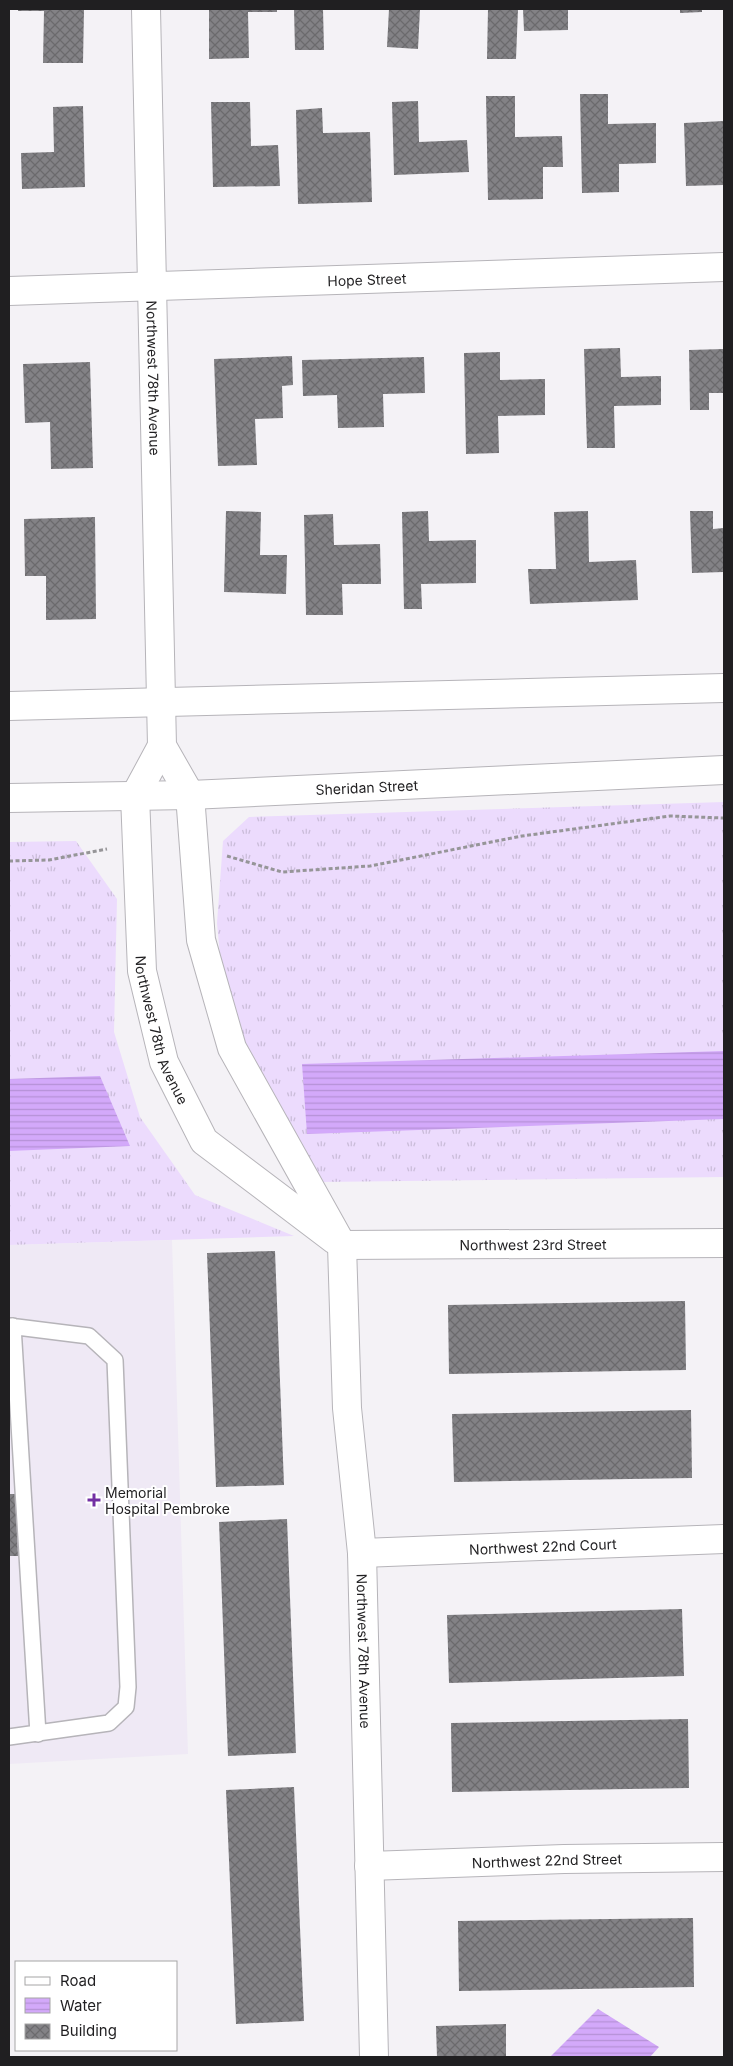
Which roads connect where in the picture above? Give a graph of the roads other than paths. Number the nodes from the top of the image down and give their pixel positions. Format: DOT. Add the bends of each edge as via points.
graph roads {
  1 [pos="146,9"];
  2 [pos="724,267"];
  3 [pos="153,287"];
  4 [pos="9,291"];
  5 [pos="724,688"];
  6 [pos="161,703"];
  7 [pos="9,706"];
  8 [pos="162,746"];
  9 [pos="724,770"];
  10 [pos="190,794"];
  11 [pos="135,796"];
  12 [pos="9,798"];
  13 [pos="724,1243"];
  14 [pos="342,1245"];
  15 [pos="11,1326"];
  16 [pos="724,1539"];
  17 [pos="362,1553"];
  18 [pos="38,1734"];
  19 [pos="9,1737"];
  20 [pos="724,1857"];
  21 [pos="369,1866"];
  22 [pos="374,2057"];
  1 -- 3 [label="street, Northwest 78th Avenue"];
  2 -- 3 [label="street, Hope Street"];
  3 -- 4 [label="street, Hope Street"];
  3 -- 6 [label="street, Northwest 78th Avenue"];
  5 -- 6 [label="street"];
  6 -- 7 [label="street"];
  6 -- 8 [label="street, Northwest 78th Avenue"];
  8 -- 10 [label="street, Northwest 78th Avenue"];
  8 -- 11 [label="street, Northwest 78th Avenue"];
  9 -- 10 [label="street, Sheridan Street"];
  10 -- 11 [label="street, Sheridan Street"];
  10 -- 14 [label="street, Northwest 78th Avenue" via="200,940 232,1048"];
  11 -- 12 [label="street, Sheridan Street"];
  11 -- 14 [label="street, Northwest 78th Avenue" via="142,970 164,1062 204,1141"];
  13 -- 14 [label="street, Northwest 23rd Street"];
  14 -- 17 [label="street, Northwest 78th Avenue" via="347,1408"];
  15 -- 18 [label="lane"];
  15 -- 18 [label="lane" via="88,1336 115,1360 128,1687 126,1707 109,1723"];
  16 -- 17 [label="street, Northwest 22nd Court"];
  17 -- 21 [label="street, Northwest 78th Avenue"];
  18 -- 19 [label="lane"];
  20 -- 21 [label="street, Northwest 22nd Street"];
  21 -- 22 [label="street, Northwest 78th Avenue"];
}
